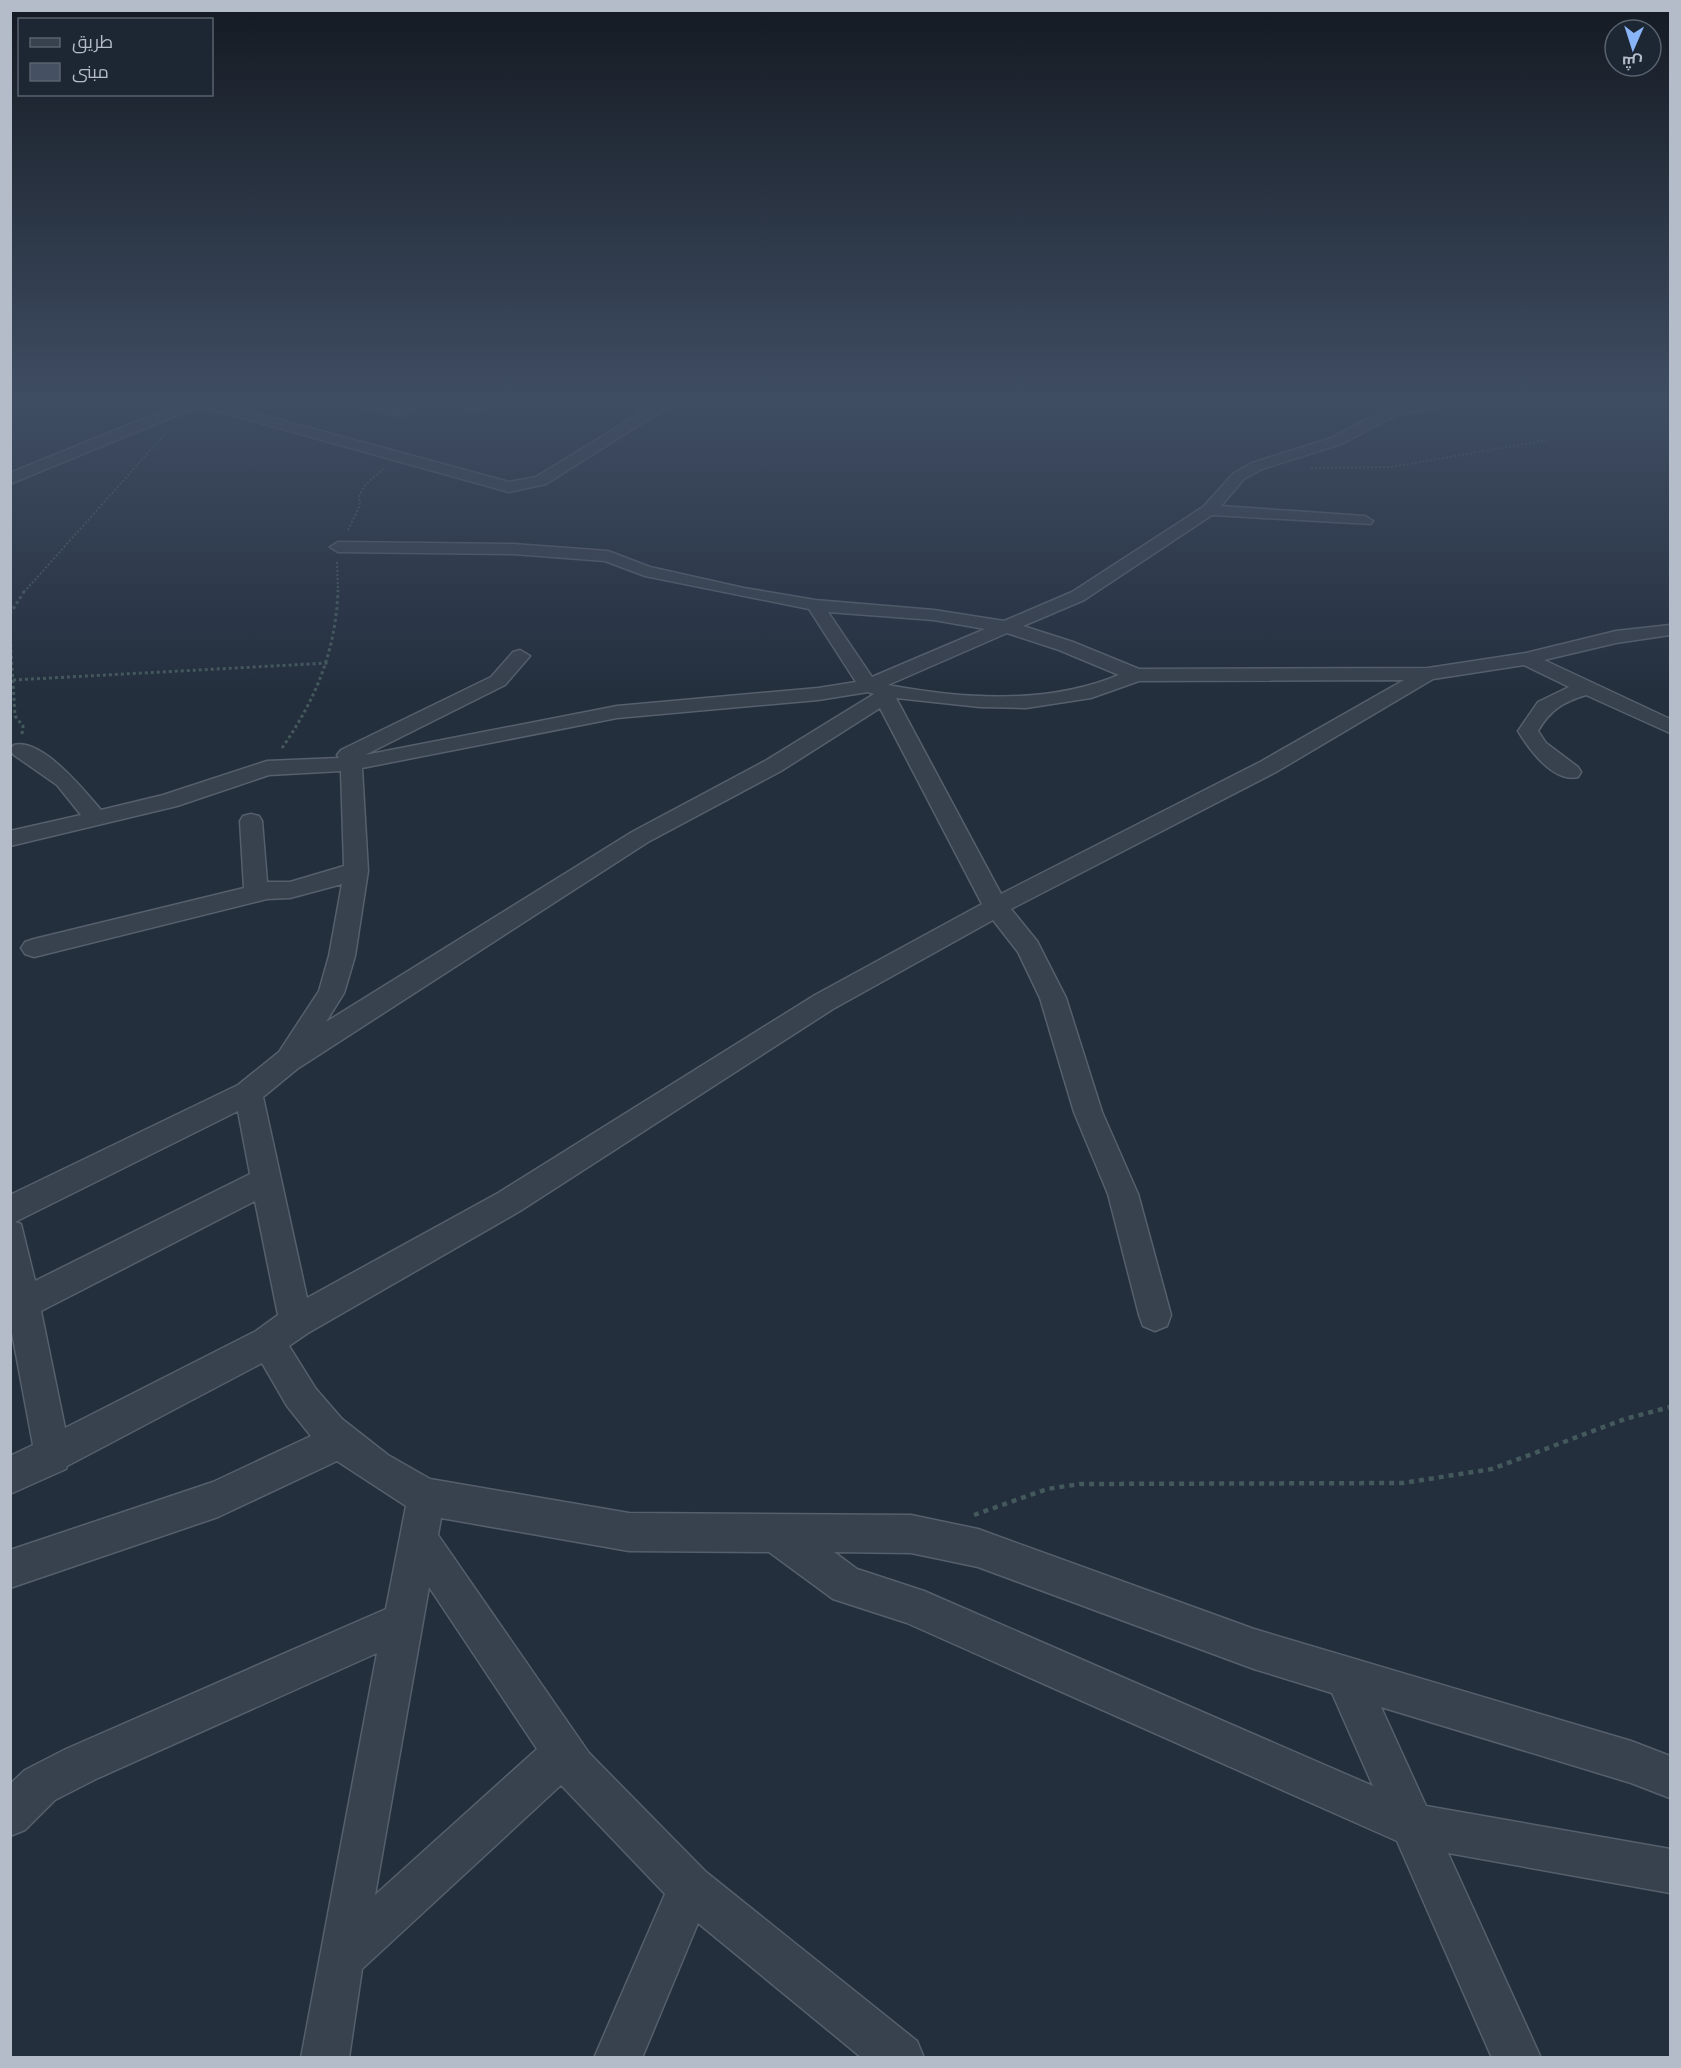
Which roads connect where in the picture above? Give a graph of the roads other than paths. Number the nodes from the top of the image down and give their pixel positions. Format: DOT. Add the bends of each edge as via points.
graph roads {
  1 [pos="1220,498"];
  2 [pos="1209,510"];
  3 [pos="1365,521"];
  4 [pos="338,547"];
  5 [pos="815,605"];
  6 [pos="1007,627"];
  7 [pos="1671,630"];
  8 [pos="520,656"];
  9 [pos="1526,658"];
  10 [pos="1428,674"];
  11 [pos="1136,675"];
  12 [pos="1587,688"];
  13 [pos="878,690"];
  14 [pos="1671,727"];
  15 [pos="18,743"];
  16 [pos="351,764"];
  17 [pos="326,765"];
  18 [pos="1570,772"];
  19 [pos="95,818"];
  20 [pos="251,820"];
  21 [pos="10,839"];
  22 [pos="356,871"];
  23 [pos="263,892"];
  24 [pos="996,908"];
  25 [pos="34,948"];
  26 [pos="287,1061"];
  27 [pos="248,1093"];
  28 [pos="265,1181"];
  29 [pos="10,1210"];
  30 [pos="10,1234"];
  31 [pos="22,1304"];
  32 [pos="1155,1315"];
  33 [pos="282,1332"];
  34 [pos="340,1441"];
  35 [pos="52,1456"];
  36 [pos="10,1476"];
  37 [pos="422,1517"];
  38 [pos="775,1533"];
  39 [pos="10,1569"];
  40 [pos="402,1622"];
  41 [pos="1345,1675"];
  42 [pos="564,1753"];
  43 [pos="1671,1777"];
  44 [pos="25,1787"];
  45 [pos="10,1815"];
  46 [pos="1412,1825"];
  47 [pos="1671,1871"];
  48 [pos="690,1888"];
  49 [pos="341,1957"];
  50 [pos="325,2058"];
  51 [pos="618,2058"];
  52 [pos="900,2058"];
  53 [pos="1517,2058"];
  1 -- 2 [label="street"];
  2 -- 3 [label="street"];
  2 -- 6 [label="street" via="1078,596"];
  4 -- 5 [label="street" via="596,554 645,571"];
  5 -- 6 [label="street" via="934,615"];
  5 -- 13 [label="street"];
  6 -- 11 [label="street"];
  6 -- 13 [label="street"];
  7 -- 9 [label="street" via="1616,637"];
  8 -- 17 [label="street" via="498,681"];
  9 -- 10 [label="street"];
  9 -- 12 [label="street"];
  10 -- 11 [label="street"];
  10 -- 24 [label="street" via="1268,767"];
  11 -- 13 [label="street" via="1109,688 1013,704"];
  12 -- 14 [label="street"];
  12 -- 18 [label="street" via="1556,698 1539,709 1528,731 1538,747"];
  13 -- 16 [label="street" via="617,712"];
  13 -- 24 [label="street"];
  13 -- 26 [label="street" via="773,766 640,837"];
  15 -- 19 [label="street" via="65,780"];
  16 -- 17 [label="street"];
  16 -- 22 [label="street"];
  17 -- 19 [label="street" via="267,768 169,801"];
  19 -- 21 [label="street"];
  20 -- 23 [label="street" via="255,887"];
  22 -- 23 [label="street" via="277,892"];
  22 -- 26 [label="street" via="342,956 331,993"];
  23 -- 25 [label="street"];
  24 -- 32 [label="street" via="1028,947 1053,998 1088,1112 1123,1194"];
  24 -- 33 [label="street" via="824,1002 509,1202"];
  26 -- 27 [label="street"];
  27 -- 28 [label="street"];
  27 -- 29 [label="street"];
  28 -- 31 [label="street"];
  28 -- 33 [label="street"];
  30 -- 31 [label="street"];
  31 -- 35 [label="street"];
  33 -- 34 [label="street" via="304,1402"];
  33 -- 35 [label="street"];
  34 -- 37 [label="street" via="379,1472"];
  34 -- 39 [label="street" via="218,1499"];
  35 -- 36 [label="street"];
  37 -- 38 [label="street" via="629,1532"];
  37 -- 40 [label="street"];
  37 -- 42 [label="street"];
  38 -- 41 [label="street" via="911,1534 978,1548 1254,1648"];
  38 -- 46 [label="street" via="847,1585 910,1605"];
  40 -- 44 [label="street"];
  40 -- 49 [label="street"];
  41 -- 43 [label="street"];
  41 -- 46 [label="street"];
  42 -- 48 [label="street"];
  42 -- 49 [label="street"];
  44 -- 45 [label="street"];
  46 -- 47 [label="street"];
  46 -- 53 [label="street"];
  48 -- 51 [label="street"];
  48 -- 52 [label="street"];
  49 -- 50 [label="street"];
}
